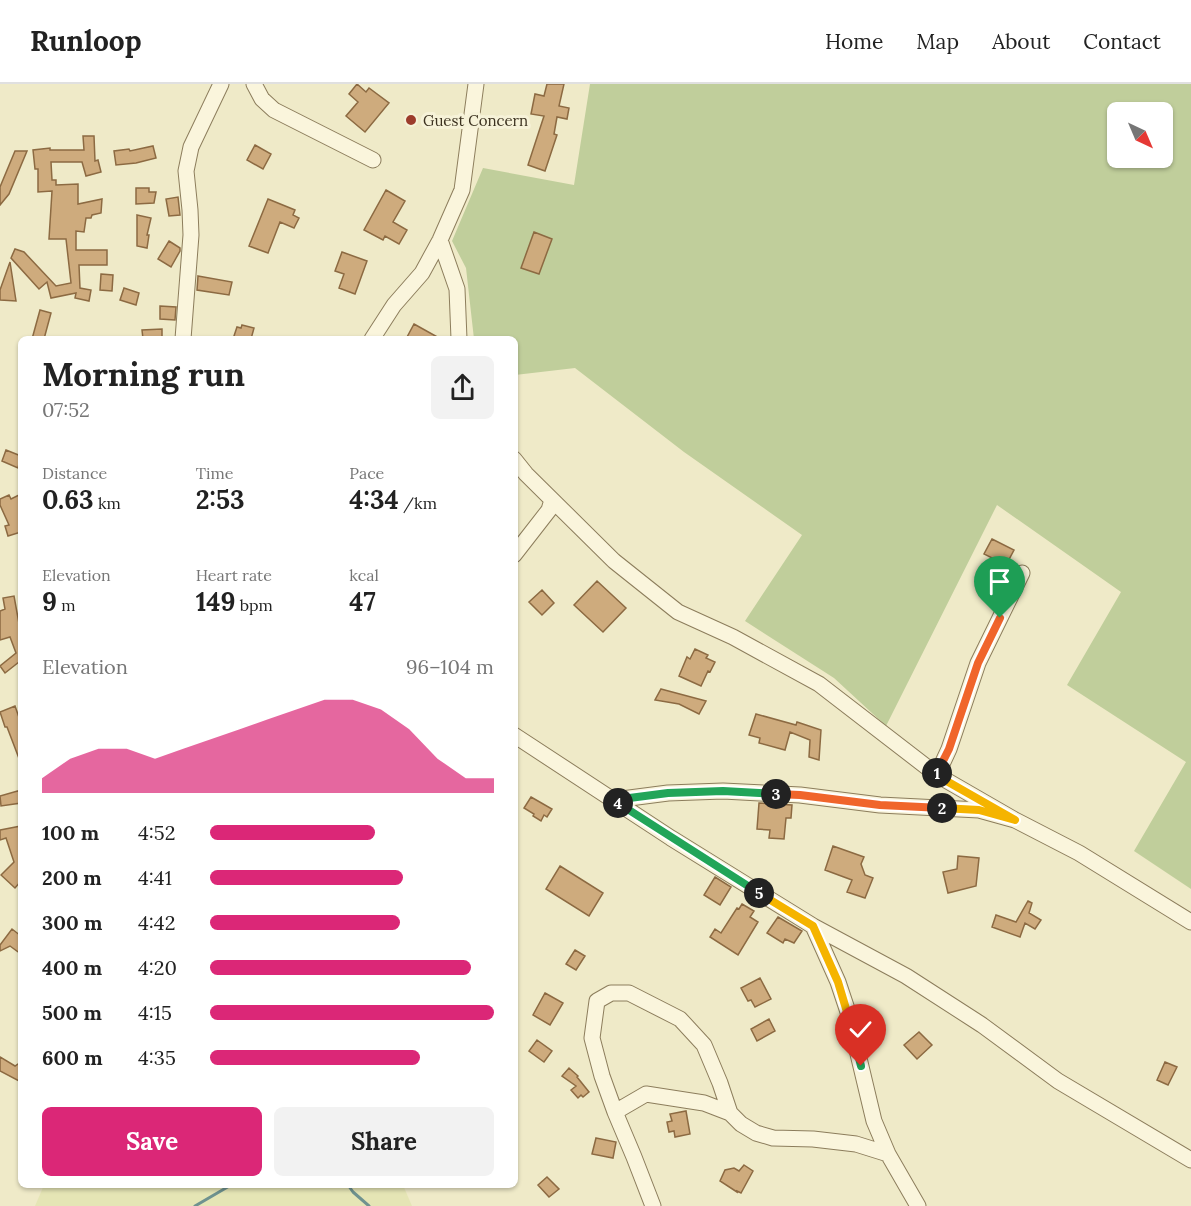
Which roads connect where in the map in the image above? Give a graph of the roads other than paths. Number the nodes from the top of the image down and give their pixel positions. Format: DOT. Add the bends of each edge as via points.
graph roads {
  1 [pos="221,84"];
  2 [pos="254,84"];
  3 [pos="476,84"];
  4 [pos="373,160"];
  5 [pos="440,240"];
  6 [pos="183,336"];
  7 [pos="374,336"];
  8 [pos="459,336"];
  9 [pos="518,464"];
  10 [pos="552,500"];
  11 [pos="518,550"];
  12 [pos="1022,573"];
  13 [pos="518,738"];
  14 [pos="936,775"];
  15 [pos="614,800"];
  16 [pos="1015,820"];
  17 [pos="1191,922"];
  18 [pos="813,926"];
  19 [pos="615,1112"];
  20 [pos="730,1113"];
  21 [pos="874,1121"];
  22 [pos="856,1144"];
  23 [pos="888,1154"];
  24 [pos="1191,1160"];
  25 [pos="653,1206"];
  26 [pos="918,1206"];
  1 -- 6 [label="street" via="191,147 186,171 191,235"];
  2 -- 4 [label="street" via="274,110"];
  3 -- 5 [label="street" via="462,190"];
  5 -- 7 [label="street" via="422,273"];
  5 -- 8 [label="street" via="457,289"];
  9 -- 10 [label="street"];
  10 -- 11 [label="street" via="549,510"];
  10 -- 14 [label="street" via="614,561 678,612 819,684"];
  12 -- 14 [label="street" via="978,663 949,749"];
  13 -- 15 [label="street"];
  14 -- 16 [label="street"];
  15 -- 16 [label="street" via="734,791 979,810"];
  15 -- 18 [label="street"];
  16 -- 17 [label="street" via="1079,853"];
  18 -- 21 [label="street" via="848,1012"];
  18 -- 24 [label="street" via="906,976 1058,1081"];
  19 -- 20 [label="street" via="646,1094 704,1103"];
  19 -- 20 [label="street" via="592,1038 597,1001 611,993 629,993 680,1019 704,1045"];
  19 -- 25 [label="street"];
  20 -- 22 [label="street" via="756,1133 773,1138"];
  21 -- 22 [label="street"];
  21 -- 23 [label="street"];
  22 -- 23 [label="street"];
  23 -- 26 [label="street"];
}
